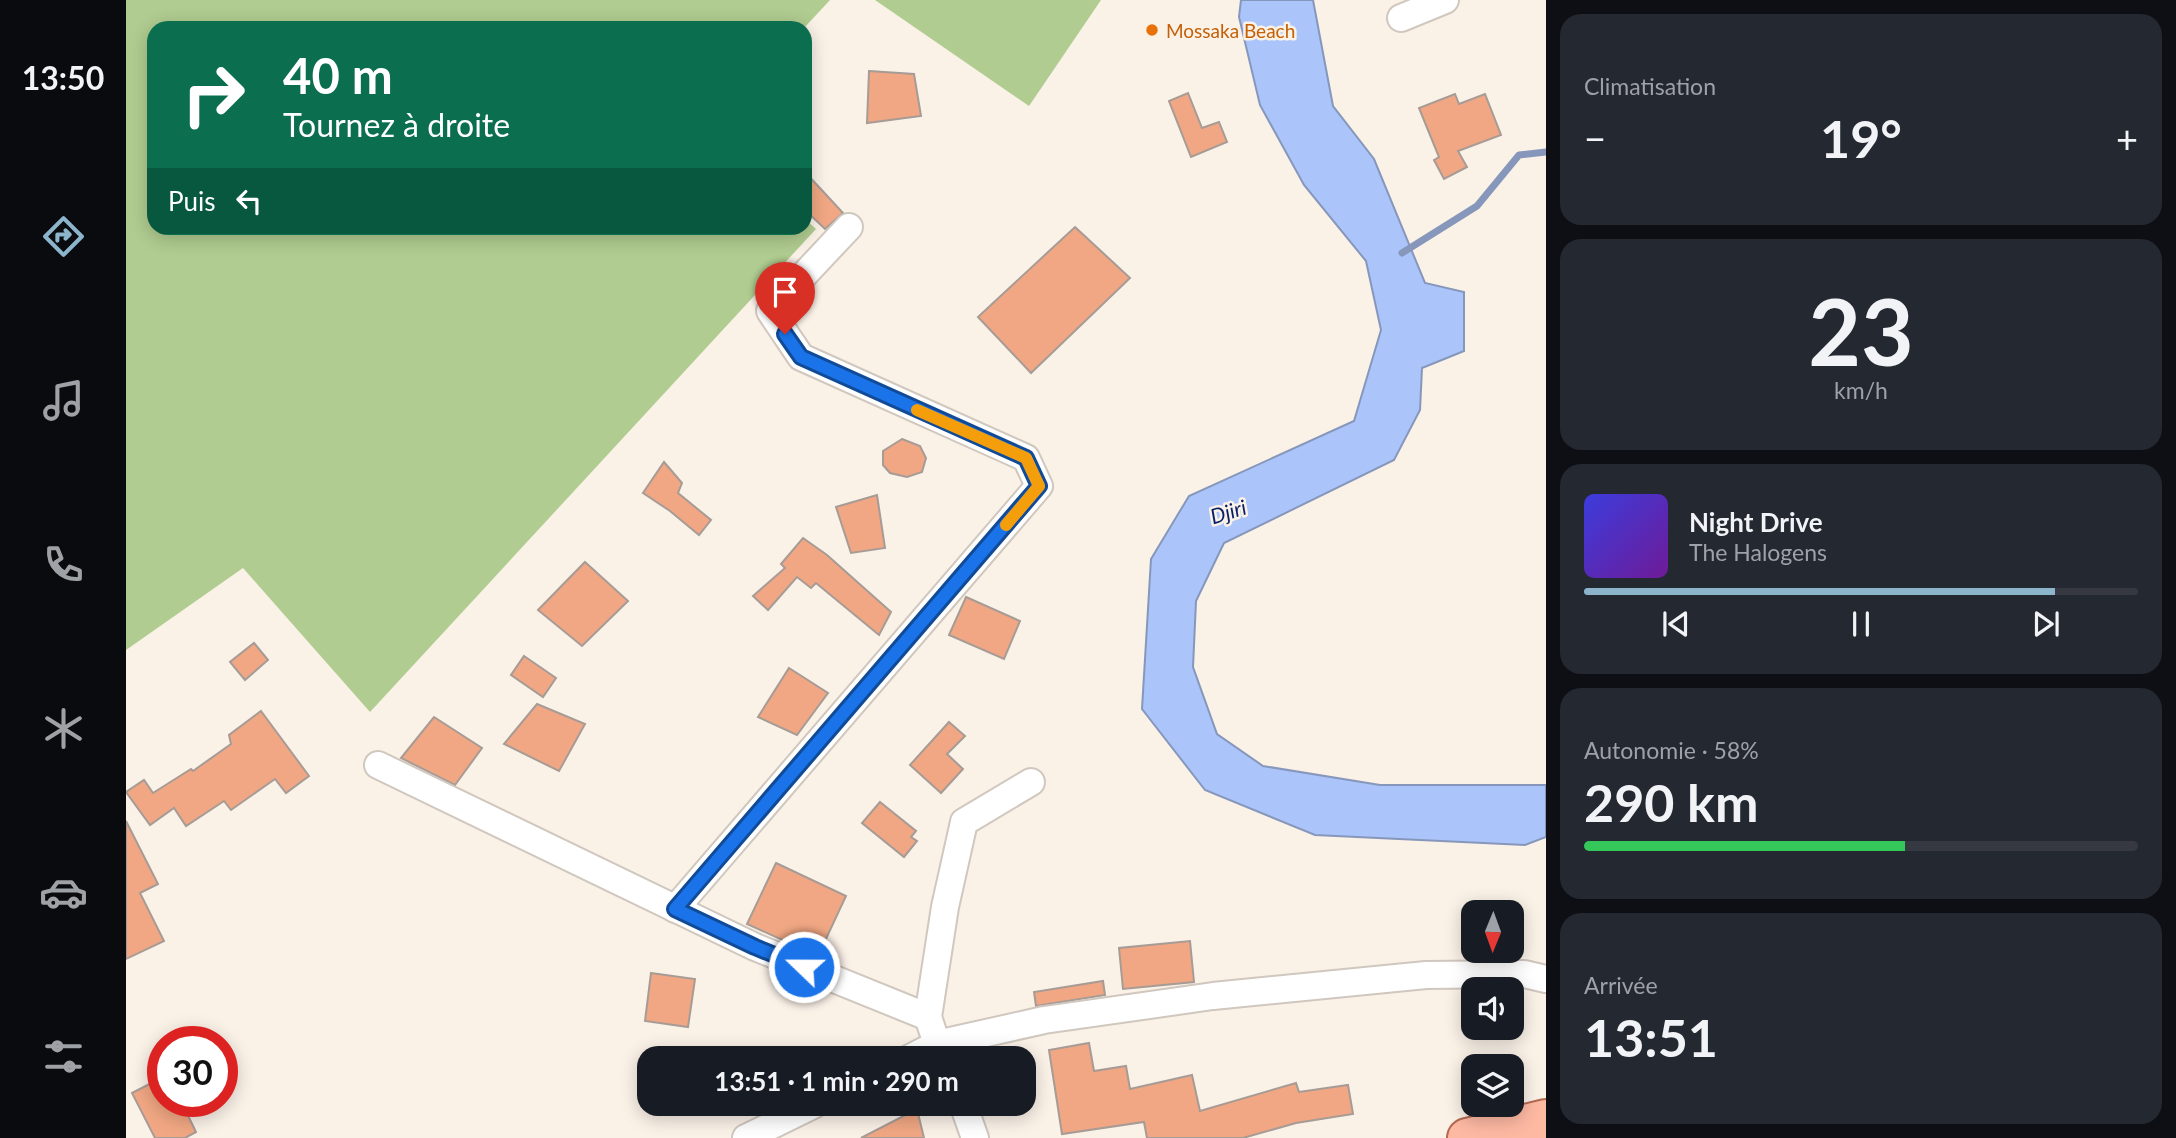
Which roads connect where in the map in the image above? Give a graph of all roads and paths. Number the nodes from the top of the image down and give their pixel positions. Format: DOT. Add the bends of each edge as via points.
graph roads {
  1 [pos="1445,0"];
  2 [pos="1401,18"];
  3 [pos="849,227"];
  4 [pos="378,765"];
  5 [pos="1031,782"];
  6 [pos="675,909"];
  7 [pos="1546,979"];
  8 [pos="928,1017"];
  9 [pos="938,1046"];
  10 [pos="960,1046"];
  11 [pos="791,1116"];
  12 [pos="967,1116"];
  13 [pos="1546,1119"];
  14 [pos="746,1138"];
  15 [pos="975,1138"];
  16 [pos="1466,1138"];
  1 -- 2 [label="street"];
  3 -- 6 [label="street" via="770,311 801,357 1026,458 1039,486"];
  4 -- 6 [label="street"];
  5 -- 8 [label="street" via="964,822"];
  6 -- 8 [label="street" via="755,947"];
  7 -- 10 [label="street" via="1524,974 1426,975 1213,996 1044,1020"];
  8 -- 9 [label="street"];
  11 -- 14 [label="street"];
  12 -- 15 [label="street"];
  13 -- 16 [label="main road"];
}
